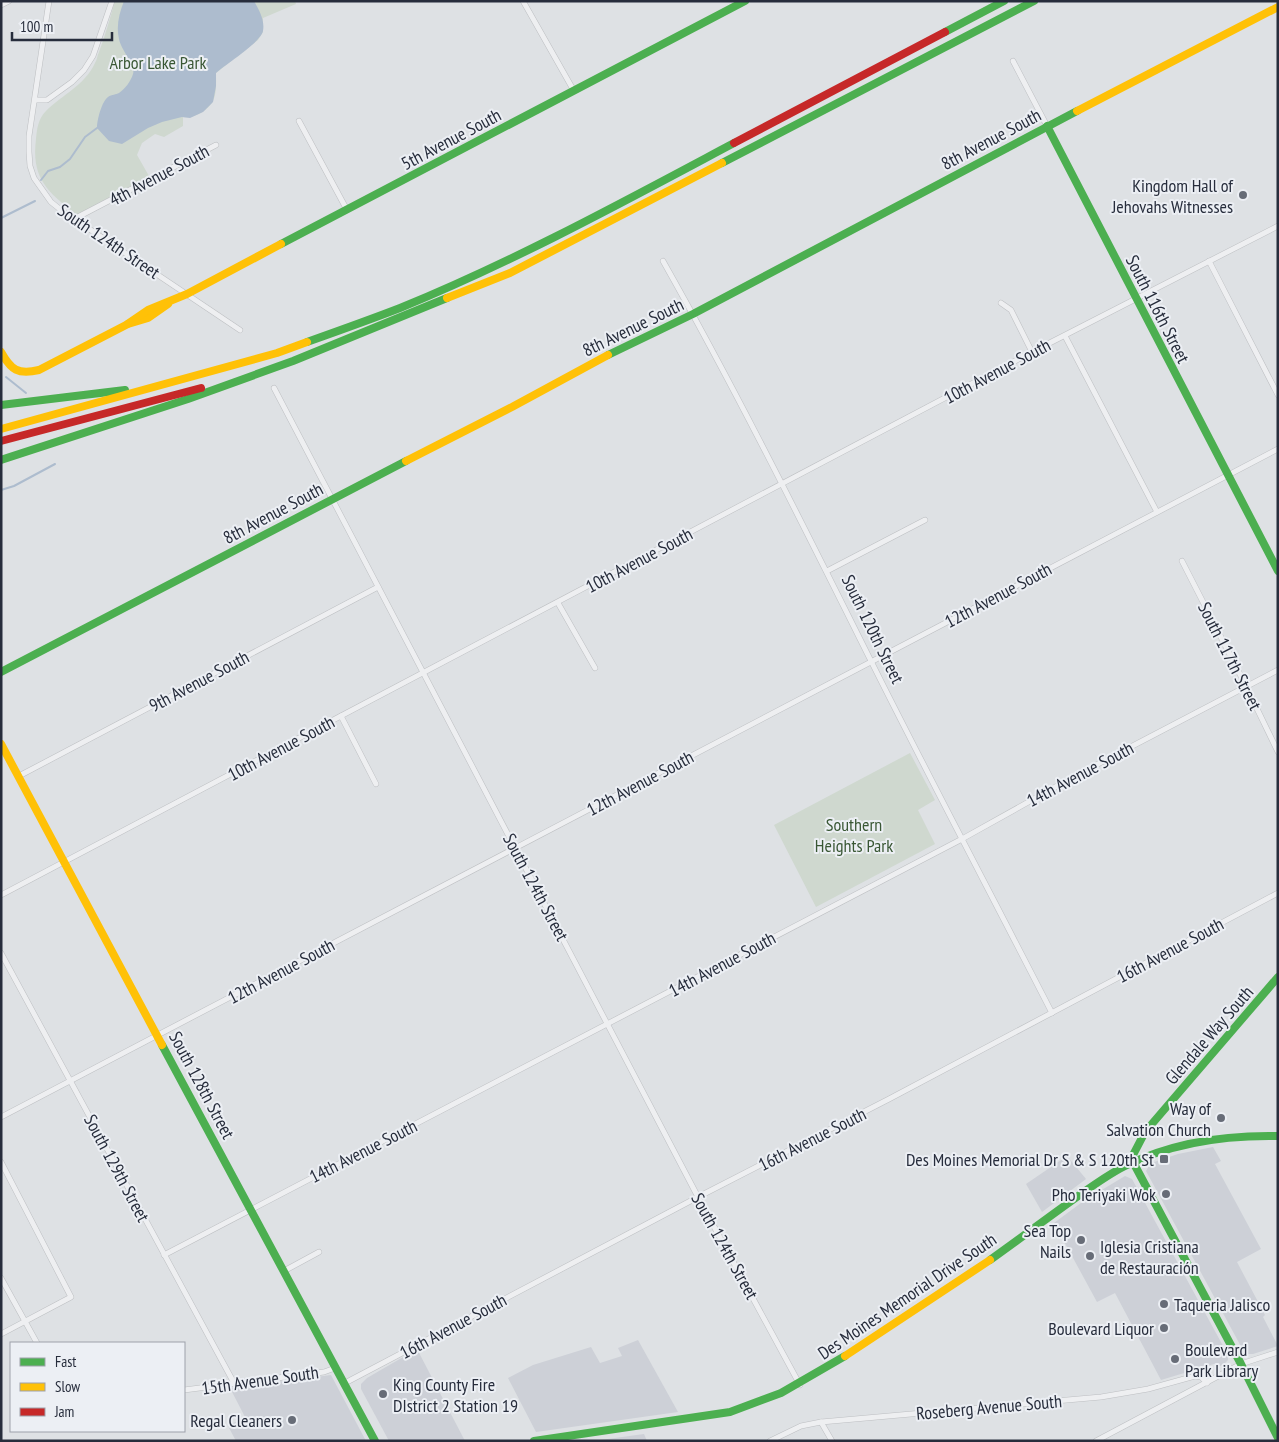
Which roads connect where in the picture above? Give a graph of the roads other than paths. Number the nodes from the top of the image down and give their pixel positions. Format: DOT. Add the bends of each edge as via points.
graph roads {
  1 [pos="9,1"];
  2 [pos="49,1"];
  3 [pos="112,1"];
  4 [pos="524,1"];
  5 [pos="745,1"];
  6 [pos="1004,1"];
  7 [pos="1034,1"];
  8 [pos="1,5"];
  9 [pos="1278,7"];
  10 [pos="1013,61"];
  11 [pos="574,91"];
  12 [pos="35,100"];
  13 [pos="299,120"];
  14 [pos="1047,126"];
  15 [pos="216,145"];
  16 [pos="347,210"];
  17 [pos="74,219"];
  18 [pos="1276,227"];
  19 [pos="1278,234"];
  20 [pos="663,261"];
  21 [pos="1209,261"];
  22 [pos="187,294"];
  23 [pos="1136,299"];
  24 [pos="1001,303"];
  25 [pos="693,314"];
  26 [pos="240,330"];
  27 [pos="1065,336"];
  28 [pos="1,352"];
  29 [pos="1032,352"];
  30 [pos="221,369"];
  31 [pos="257,373"];
  32 [pos="274,388"];
  33 [pos="1278,395"];
  34 [pos="1,405"];
  35 [pos="1,429"];
  36 [pos="1,441"];
  37 [pos="1278,449"];
  38 [pos="1,460"];
  39 [pos="1228,475"];
  40 [pos="781,484"];
  41 [pos="332,499"];
  42 [pos="1157,512"];
  43 [pos="925,520"];
  44 [pos="1182,561"];
  45 [pos="827,571"];
  46 [pos="1278,571"];
  47 [pos="378,587"];
  48 [pos="558,602"];
  49 [pos="872,662"];
  50 [pos="595,668"];
  51 [pos="1278,670"];
  52 [pos="1,672"];
  53 [pos="423,674"];
  54 [pos="1246,686"];
  55 [pos="341,716"];
  56 [pos="1,744"];
  57 [pos="1278,752"];
  58 [pos="19,776"];
  59 [pos="376,784"];
  60 [pos="962,839"];
  61 [pos="515,848"];
  62 [pos="64,861"];
  63 [pos="1278,893"];
  64 [pos="1,895"];
  65 [pos="1,953"];
  66 [pos="1278,977"];
  67 [pos="1052,1013"];
  68 [pos="607,1024"];
  69 [pos="158,1035"];
  70 [pos="71,1081"];
  71 [pos="1,1117"];
  72 [pos="1278,1136"];
  73 [pos="1,1162"];
  74 [pos="1133,1162"];
  75 [pos="698,1197"];
  76 [pos="251,1209"];
  77 [pos="320,1252"];
  78 [pos="164,1255"];
  79 [pos="284,1270"];
  80 [pos="1,1278"];
  81 [pos="26,1322"];
  82 [pos="1,1334"];
  83 [pos="36,1342"];
  84 [pos="1278,1352"];
  85 [pos="1241,1364"];
  86 [pos="336,1368"];
  87 [pos="234,1383"];
  88 [pos="345,1383"];
  89 [pos="1207,1383"];
  90 [pos="800,1385"];
  91 [pos="185,1390"];
  92 [pos="821,1422"];
  93 [pos="1278,1438"];
  94 [pos="375,1441"];
  95 [pos="534,1441"];
  96 [pos="770,1441"];
  97 [pos="832,1441"];
  98 [pos="1096,1441"];
  1 -- 8 [label="street"];
  2 -- 12 [label="street, South 124th Street"];
  3 -- 12 [label="street" via="93,56 84,70 47,100"];
  4 -- 11 [label="street"];
  5 -- 11 [label="main road, 5th Avenue South"];
  6 -- 30 [label="main road" via="513,257 400,308 277,353"];
  7 -- 31 [label="main road" via="510,273"];
  9 -- 14 [label="main road, 8th Avenue South"];
  10 -- 14 [label="street, South 116th Street"];
  11 -- 16 [label="main road, 5th Avenue South"];
  12 -- 17 [label="street, South 124th Street" via="29,136 30,166 34,178 51,202"];
  13 -- 16 [label="street"];
  14 -- 23 [label="main road, South 116th Street"];
  14 -- 25 [label="main road, 8th Avenue South"];
  15 -- 17 [label="street, 4th Avenue South"];
  16 -- 22 [label="main road, 5th Avenue South"];
  17 -- 22 [label="street, South 124th Street"];
  18 -- 19 [label="street"];
  18 -- 21 [label="street, 10th Avenue South"];
  20 -- 25 [label="street, South 120th Street"];
  21 -- 23 [label="street, 10th Avenue South"];
  21 -- 33 [label="street"];
  22 -- 26 [label="street, South 124th Street"];
  22 -- 28 [label="main road, 5th Avenue South" via="148,310 126,325 39,370 22,372 10,366"];
  23 -- 27 [label="street, 10th Avenue South"];
  23 -- 39 [label="main road, South 116th Street"];
  24 -- 29 [label="street" via="1011,310"];
  25 -- 40 [label="street, South 120th Street"];
  25 -- 41 [label="main road, 8th Avenue South" via="616,350"];
  27 -- 29 [label="street, 10th Avenue South"];
  27 -- 42 [label="street"];
  29 -- 40 [label="street, 10th Avenue South"];
  30 -- 34 [label="main road" via="109,393"];
  30 -- 35 [label="main road"];
  31 -- 36 [label="main road"];
  31 -- 38 [label="main road"];
  32 -- 41 [label="street, South 124th Street"];
  37 -- 39 [label="street, 12th Avenue South"];
  39 -- 42 [label="street, 12th Avenue South"];
  39 -- 46 [label="main road, South 116th Street"];
  40 -- 45 [label="street, South 120th Street"];
  40 -- 48 [label="street, 10th Avenue South"];
  41 -- 47 [label="street, South 124th Street"];
  41 -- 52 [label="main road, 8th Avenue South"];
  42 -- 49 [label="street, 12th Avenue South"];
  43 -- 45 [label="street"];
  44 -- 54 [label="street, South 117th Street"];
  45 -- 49 [label="street, South 120th Street"];
  47 -- 53 [label="street, South 124th Street"];
  47 -- 58 [label="street, 9th Avenue South"];
  48 -- 50 [label="street"];
  48 -- 53 [label="street, 10th Avenue South"];
  49 -- 60 [label="street, South 120th Street"];
  49 -- 61 [label="street, 12th Avenue South"];
  51 -- 54 [label="street, 14th Avenue South"];
  53 -- 55 [label="street, 10th Avenue South"];
  53 -- 61 [label="street, South 124th Street"];
  54 -- 57 [label="street, South 117th Street"];
  54 -- 60 [label="street, 14th Avenue South"];
  55 -- 59 [label="street"];
  55 -- 62 [label="street, 10th Avenue South"];
  56 -- 58 [label="main road, South 128th Street"];
  58 -- 62 [label="main road, South 128th Street"];
  60 -- 67 [label="street, South 120th Street"];
  60 -- 68 [label="street, 14th Avenue South"];
  61 -- 68 [label="street, South 124th Street"];
  61 -- 69 [label="street, 12th Avenue South"];
  62 -- 64 [label="street, 10th Avenue South"];
  62 -- 69 [label="main road, South 128th Street"];
  63 -- 67 [label="street, 16th Avenue South"];
  65 -- 70 [label="street, South 129th Street"];
  66 -- 74 [label="main road, Glendale Way South" via="1145,1132 1133,1155"];
  67 -- 75 [label="street, 16th Avenue South"];
  68 -- 75 [label="street, South 124th Street"];
  68 -- 76 [label="street, 14th Avenue South"];
  69 -- 70 [label="street, 12th Avenue South"];
  69 -- 76 [label="main road, South 128th Street"];
  70 -- 71 [label="street, 12th Avenue South"];
  70 -- 78 [label="street, South 129th Street"];
  72 -- 74 [label="main road, Des Moines Memorial Drive South" via="1208,1139"];
  73 -- 81 [label="street" via="71,1298"];
  74 -- 85 [label="main road"];
  74 -- 90 [label="main road, Des Moines Memorial Drive South" via="1089,1188 930,1301"];
  75 -- 88 [label="street, 16th Avenue South"];
  75 -- 90 [label="street, South 124th Street"];
  76 -- 78 [label="street, 14th Avenue South"];
  76 -- 79 [label="main road, South 128th Street"];
  77 -- 79 [label="street"];
  78 -- 87 [label="street, South 129th Street"];
  79 -- 86 [label="main road, South 128th Street"];
  80 -- 81 [label="street"];
  81 -- 82 [label="street"];
  81 -- 83 [label="street"];
  84 -- 85 [label="street"];
  85 -- 89 [label="street"];
  85 -- 93 [label="main road"];
  86 -- 87 [label="street, 15th Avenue South"];
  86 -- 88 [label="main road, South 128th Street"];
  87 -- 91 [label="street, 15th Avenue South"];
  88 -- 94 [label="main road, South 128th Street"];
  89 -- 92 [label="street, Roseberg Avenue South" via="1195,1376 1109,1396"];
  89 -- 98 [label="street"];
  90 -- 95 [label="main road, Des Moines Memorial Drive South" via="730,1412"];
  92 -- 96 [label="street, Roseberg Avenue South" via="801,1426"];
  92 -- 97 [label="street"];
}
